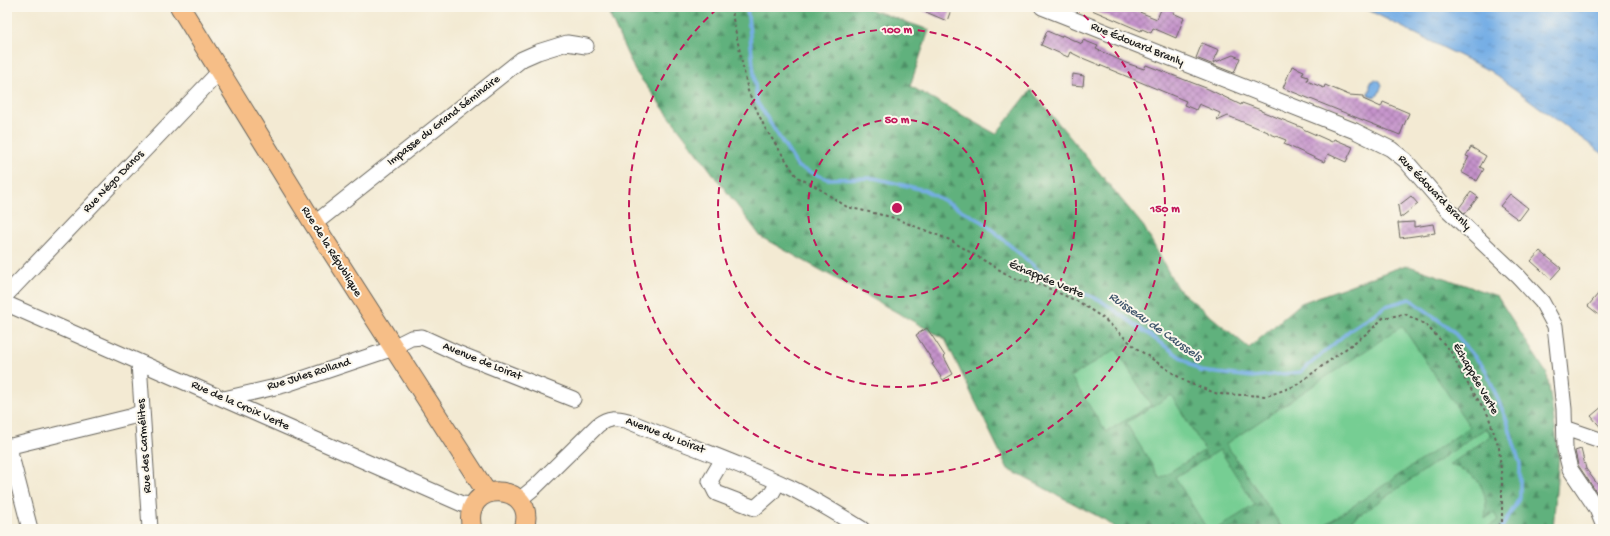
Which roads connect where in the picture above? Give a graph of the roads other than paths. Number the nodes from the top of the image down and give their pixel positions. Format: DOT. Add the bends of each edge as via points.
graph roads {
  1 [pos="180,7"];
  2 [pos="1042,7"];
  3 [pos="586,46"];
  4 [pos="220,71"];
  5 [pos="314,224"];
  6 [pos="7,294"];
  7 [pos="7,304"];
  8 [pos="392,348"];
  9 [pos="139,363"];
  10 [pos="573,398"];
  11 [pos="224,399"];
  12 [pos="142,412"];
  13 [pos="1565,428"];
  14 [pos="1603,441"];
  15 [pos="8,447"];
  16 [pos="723,459"];
  17 [pos="778,482"];
  18 [pos="480,499"];
  19 [pos="519,500"];
  20 [pos="1603,524"];
  21 [pos="30,529"];
  22 [pos="150,529"];
  23 [pos="472,529"];
  24 [pos="524,529"];
  25 [pos="862,529"];
  1 -- 4 [label="main road, Rue de la République"];
  2 -- 13 [label="street, Rue Édouard Branly" via="1355,131 1391,149 1405,160 1448,210 1542,302 1555,326"];
  3 -- 5 [label="street, Impasse du Grand Séminaire" via="567,43 522,59"];
  4 -- 5 [label="main road, Rue de la République"];
  4 -- 6 [label="street, Rue Négo Danos"];
  5 -- 8 [label="main road, Rue de la République"];
  7 -- 9 [label="street, Rue de la Croix Verte"];
  8 -- 10 [label="street, Avenue de Loirat" via="411,338 422,337"];
  8 -- 11 [label="street, Rue Jules Rolland" via="284,385"];
  8 -- 18 [label="main road, Rue de la République"];
  9 -- 11 [label="street, Rue de la Croix Verte"];
  9 -- 12 [label="street, Rue des Carmélites"];
  11 -- 18 [label="street, Rue de la Croix Verte" via="462,504"];
  12 -- 15 [label="street"];
  12 -- 22 [label="street, Rue des Carmélites"];
  13 -- 14 [label="street"];
  13 -- 20 [label="street, Rue Édouard Branly" via="1565,449 1570,469 1597,509"];
  15 -- 21 [label="street"];
  16 -- 17 [label="street, Avenue du Loirat"];
  16 -- 17 [label="street" via="710,481 716,493 755,508 772,493"];
  16 -- 19 [label="street, Avenue du Loirat" via="628,421 606,419"];
  17 -- 25 [label="street, Avenue du Loirat" via="831,509"];
  18 -- 19 [label="main road" via="495,491 512,495"];
  18 -- 23 [label="main road" via="471,513"];
  19 -- 24 [label="main road" via="526,515"];
}
